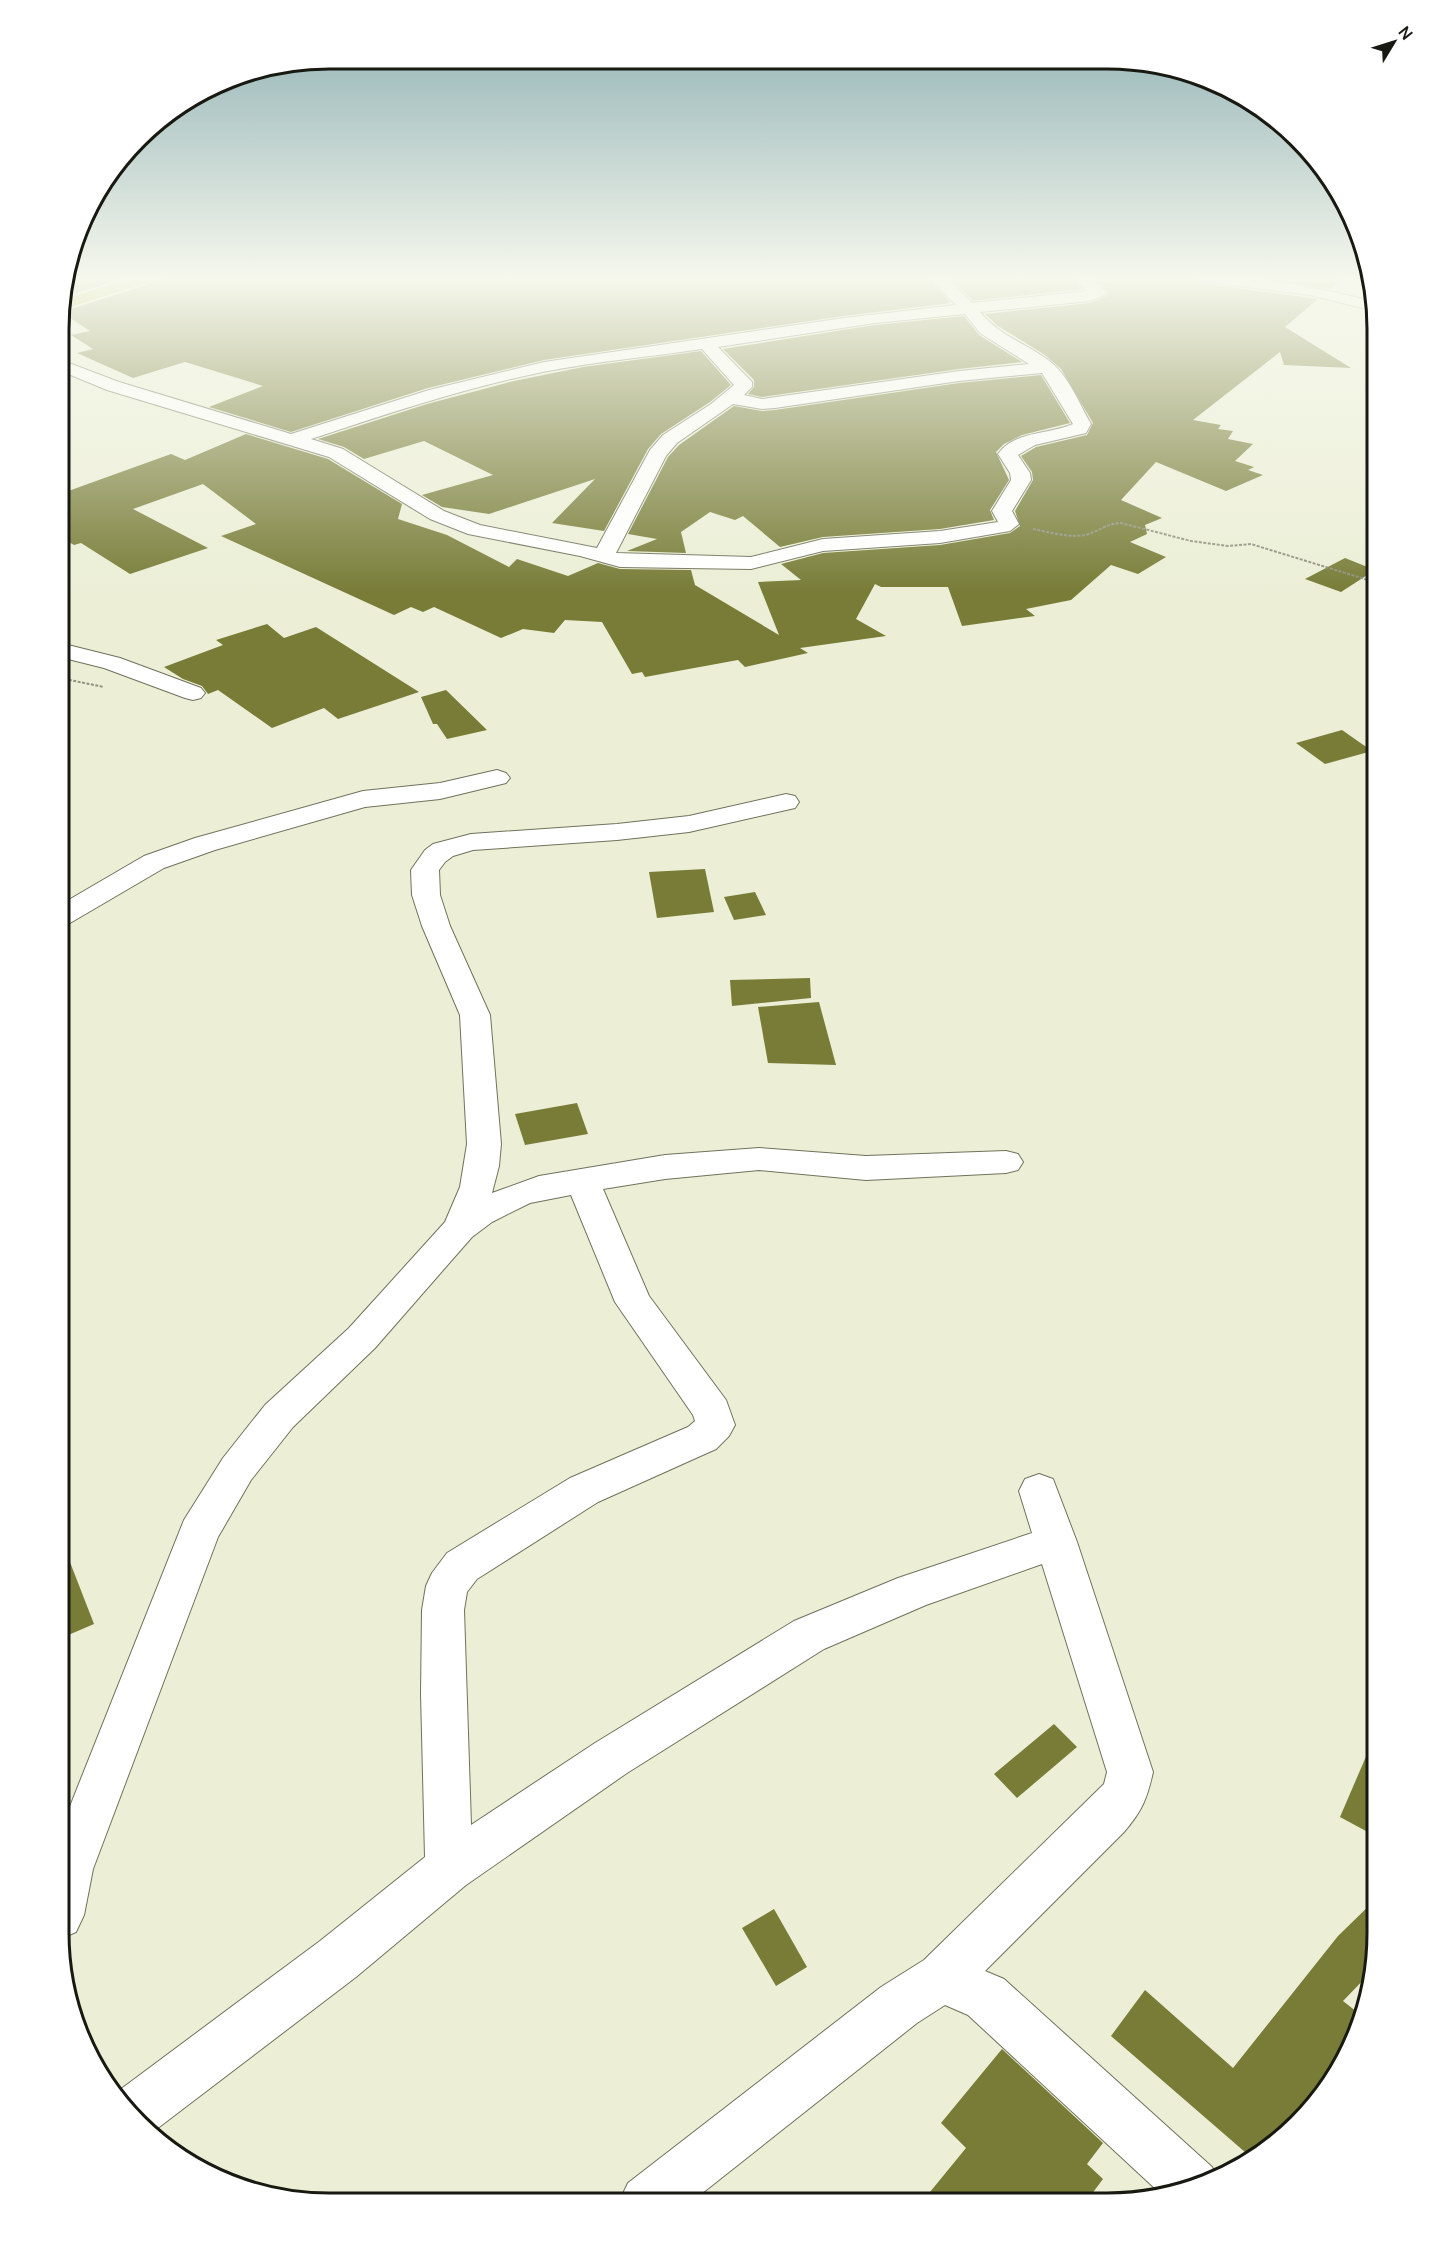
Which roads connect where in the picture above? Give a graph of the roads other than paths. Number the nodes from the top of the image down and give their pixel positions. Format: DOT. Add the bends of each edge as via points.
graph roads {
  1 [pos="102,382"];
  2 [pos="477,382"];
  3 [pos="743,382"];
  4 [pos="918,382"];
  5 [pos="1058,382"];
  6 [pos="730,398"];
  7 [pos="293,439"];
  8 [pos="603,557"];
  9 [pos="69,652"];
  10 [pos="193,693"];
  11 [pos="497,778"];
  12 [pos="786,802"];
  13 [pos="69,912"];
  14 [pos="1006,1162"];
  15 [pos="582,1181"];
  16 [pos="460,1228"];
  17 [pos="1039,1491"];
  18 [pos="1056,1542"];
  19 [pos="449,1868"];
  20 [pos="69,1869"];
  21 [pos="942,1978"];
  22 [pos="138,2110"];
  23 [pos="1186,2181"];
  24 [pos="658,2193"];
  1 -- 7 [label="street"];
  2 -- 7 [label="street"];
  3 -- 6 [label="street" via="743,387"];
  4 -- 6 [label="street" via="775,403"];
  5 -- 8 [label="street" via="1082,424 1079,429 1023,444 1008,454 1021,474 1002,511 1009,524 940,537 823,545 751,563 620,561"];
  6 -- 8 [label="street" via="670,439 657,454"];
  7 -- 8 [label="street" via="336,453 437,515 476,530"];
  9 -- 10 [label="street" via="112,663"];
  11 -- 13 [label="street" via="440,791 363,800 205,844 154,862"];
  12 -- 16 [label="street" via="689,824 471,842 452,846 435,856 425,870 426,895 475,1015 484,1144 478,1187"];
  14 -- 15 [label="street" via="866,1168 759,1159 665,1167"];
  15 -- 16 [label="street" via="518,1195 480,1212"];
  15 -- 19 [label="street" via="633,1302 712,1411 715,1425 702,1438 584,1490 462,1566 447,1586 443,1610 443,1694"];
  16 -- 20 [label="street" via="362,1338 279,1416 237,1469 199,1532"];
  17 -- 18 [label="street"];
  18 -- 19 [label="street" via="913,1591 808,1635 611,1758"];
  18 -- 21 [label="street" via="1130,1773 1125,1795"];
  19 -- 22 [label="street" via="338,1959"];
  21 -- 23 [label="street" via="986,1997"];
  21 -- 24 [label="street" via="899,2005"];
}
